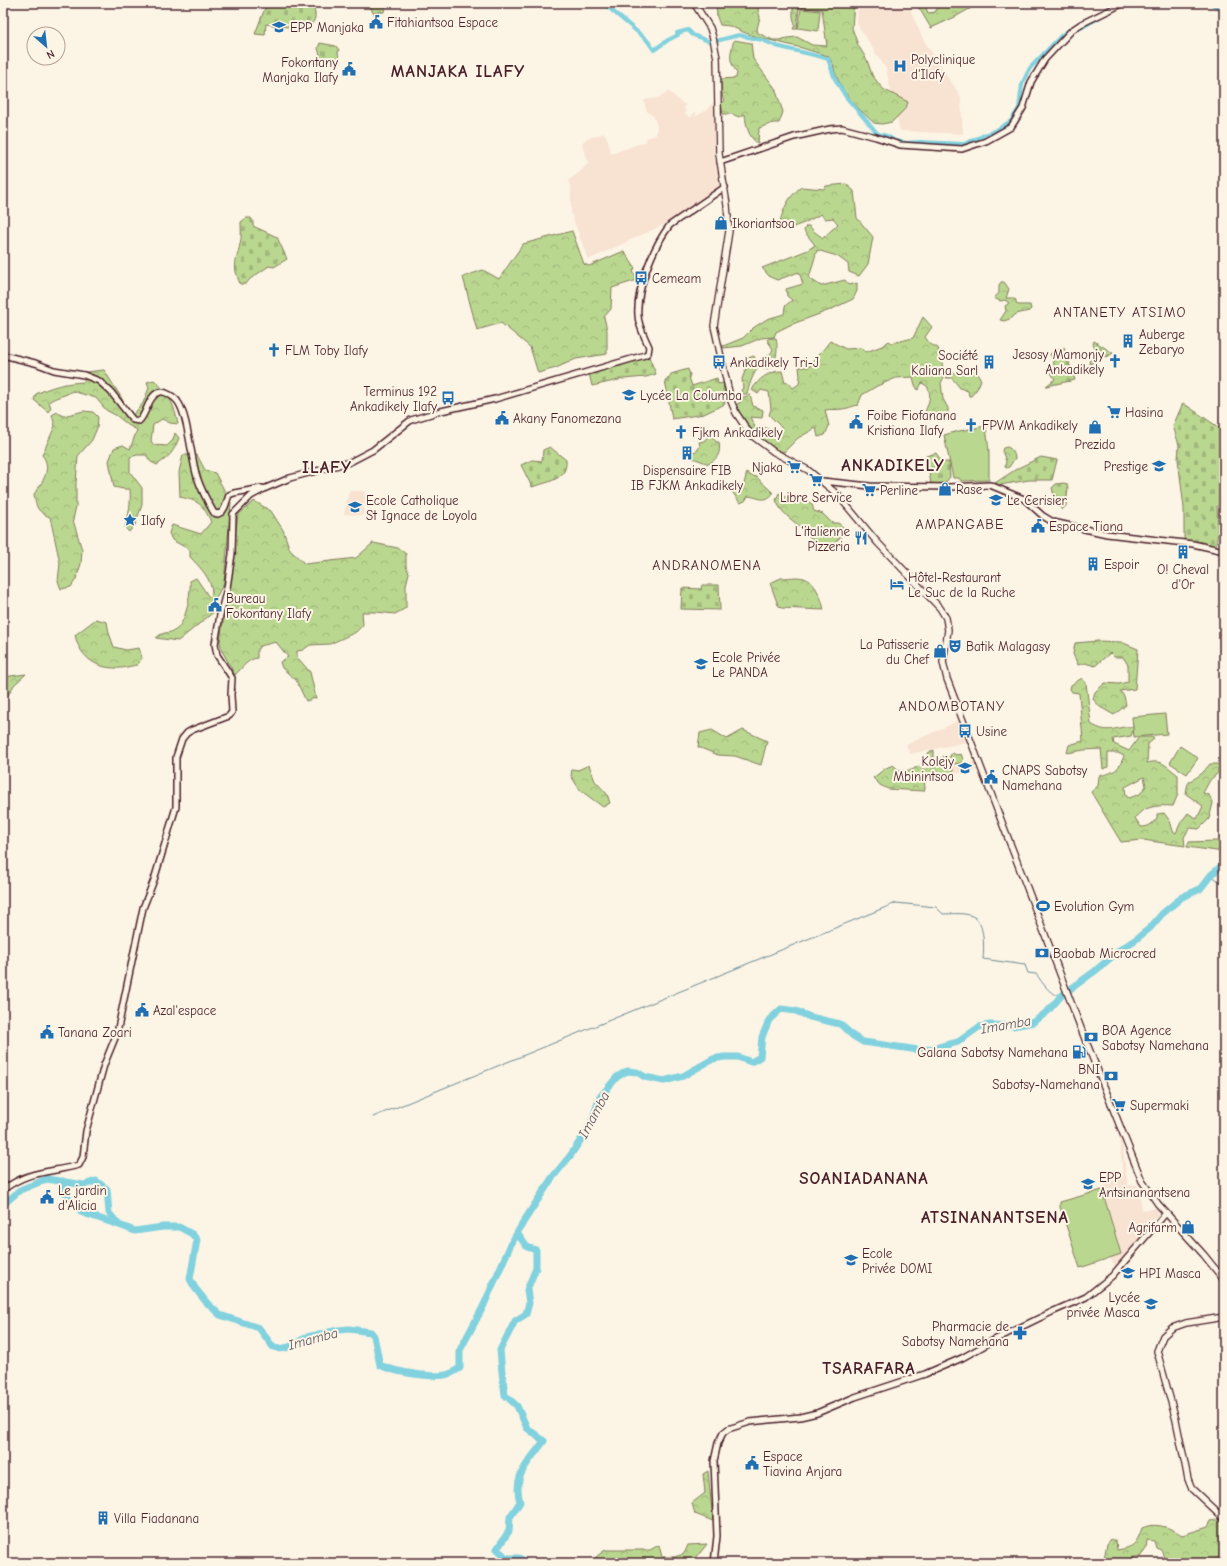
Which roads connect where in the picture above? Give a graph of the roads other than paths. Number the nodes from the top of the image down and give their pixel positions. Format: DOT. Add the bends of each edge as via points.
graph roads {
  1 [pos="694,3"];
  2 [pos="1124,3"];
  3 [pos="720,162"];
  4 [pos="725,187"];
  5 [pos="3,355"];
  6 [pos="822,481"];
  7 [pos="266,488"];
  8 [pos="1224,551"];
  9 [pos="3,1190"];
  10 [pos="1166,1213"];
  11 [pos="1224,1280"];
  12 [pos="1224,1318"];
  13 [pos="1224,1519"];
  14 [pos="714,1563"];
  1 -- 3 [label="main road" via="714,40 718,72"];
  2 -- 3 [label="street" via="1072,30 1045,60 1031,82 1023,108 1011,127 969,147 962,149 900,145 842,128 794,137"];
  3 -- 4 [label="main road"];
  4 -- 6 [label="main road" via="728,231 714,326 729,396 736,413 750,434"];
  4 -- 7 [label="street" via="670,225 664,232 639,292 638,316 649,347 645,355 495,399 411,420 373,450 350,462 290,478"];
  5 -- 7 [label="street" via="99,381 133,420 139,421 144,416 147,407 159,392 165,392 178,401 197,476 214,513 222,512 230,495 234,493"];
  6 -- 8 [label="street" via="870,486 990,485 1024,499 1053,522 1107,534 1193,544"];
  6 -- 10 [label="main road" via="837,494 877,542 940,608 946,618 948,634 943,662 947,679 1142,1181"];
  7 -- 9 [label="street" via="251,496 233,514 232,554 215,644 217,654 232,678 232,712 229,716 192,730 180,743 176,757 176,807 143,908 117,1033 104,1065 86,1131 83,1157 79,1165 28,1175"];
  10 -- 11 [label="main road"];
  10 -- 14 [label="street" via="1112,1276 1086,1297 1054,1310 962,1358 925,1374 855,1397 817,1413 750,1422 728,1429 718,1443 714,1461 717,1536"];
  12 -- 13 [label="main road" via="1186,1323 1172,1328 1163,1336 1157,1351 1176,1420 1188,1480 1192,1489"];
}
